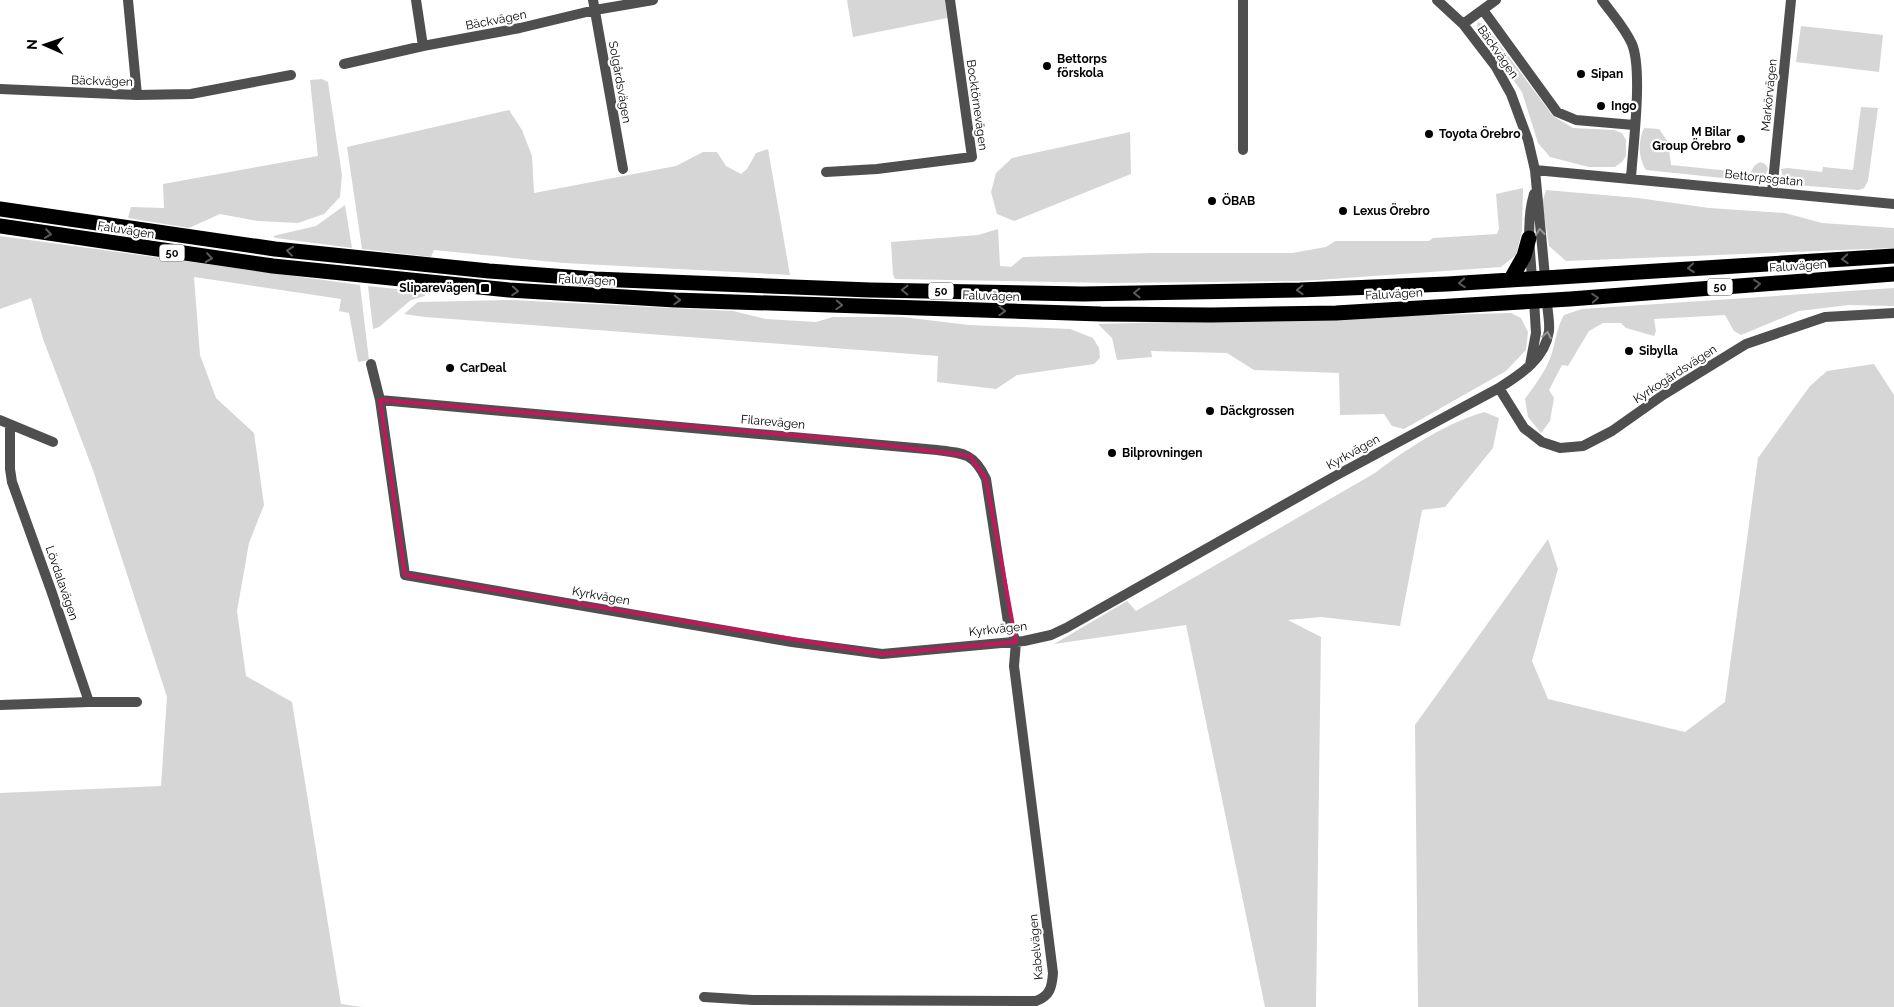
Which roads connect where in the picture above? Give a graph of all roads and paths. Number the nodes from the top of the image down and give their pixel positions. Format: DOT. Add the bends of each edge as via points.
graph roads {
  1 [pos="128,0"];
  2 [pos="416,0"];
  3 [pos="653,0"];
  4 [pos="950,0"];
  5 [pos="1243,0"];
  6 [pos="1436,0"];
  7 [pos="1496,0"];
  8 [pos="1602,0"];
  9 [pos="1791,0"];
  10 [pos="594,5"];
  11 [pos="1483,10"];
  12 [pos="1463,24"];
  13 [pos="423,46"];
  14 [pos="344,64"];
  15 [pos="291,75"];
  16 [pos="0,89"];
  17 [pos="137,95"];
  18 [pos="1634,125"];
  19 [pos="1244,150"];
  20 [pos="623,169"];
  21 [pos="1535,170"];
  22 [pos="826,172"];
  23 [pos="1631,178"];
  24 [pos="1536,186"];
  25 [pos="1772,192"];
  26 [pos="1894,204"];
  27 [pos="0,209"];
  28 [pos="0,226"];
  29 [pos="1529,238"];
  30 [pos="1894,256"];
  31 [pos="1894,274"];
  32 [pos="1539,278"];
  33 [pos="1511,280"];
  34 [pos="1540,300"];
  35 [pos="1894,313"];
  36 [pos="371,364"];
  37 [pos="1499,388"];
  38 [pos="380,400"];
  39 [pos="0,420"];
  40 [pos="10,425"];
  41 [pos="53,442"];
  42 [pos="1016,642"];
  43 [pos="89,702"];
  44 [pos="137,702"];
  45 [pos="0,705"];
  46 [pos="704,997"];
  1 -- 17 [label="street"];
  2 -- 13 [label="street"];
  3 -- 10 [label="street, Bäckvägen"];
  4 -- 22 [label="street, Bocktörnevägen" via="972,157"];
  5 -- 19 [label="street"];
  6 -- 12 [label="street, Bäckvägen"];
  7 -- 11 [label="street"];
  8 -- 18 [label="street" via="1632,45 1637,69"];
  9 -- 25 [label="street, Markörvägen"];
  10 -- 13 [label="street, Bäckvägen" via="520,28"];
  10 -- 20 [label="street, Solgårdsvägen"];
  11 -- 12 [label="street"];
  11 -- 18 [label="street" via="1557,112 1576,120"];
  12 -- 21 [label="street, Bäckvägen" via="1512,94"];
  13 -- 14 [label="street, Bäckvägen"];
  15 -- 17 [label="street, Bäckvägen" via="208,92"];
  16 -- 17 [label="street, Bäckvägen"];
  18 -- 23 [label="street"];
  21 -- 23 [label="street, Bettorpsgatan"];
  21 -- 24 [label="street, Bäckvägen"];
  23 -- 25 [label="street, Bettorpsgatan"];
  24 -- 29 [label="street, Bäckvägen" via="1530,207"];
  32 -- 24 [label="street, Bäckvägen, one-way"];
  25 -- 26 [label="street, Bettorpsgatan"];
  33 -- 27 [label="highway, Faluvägen / 50, one-way" via="1300,290 1083,294 595,279 339,257"];
  28 -- 34 [label="highway, Faluvägen / 50, one-way" via="345,275 509,290 676,300 1211,315 1336,313"];
  29 -- 32 [label="street, Bäckvägen"];
  29 -- 33 [label="highway"];
  30 -- 32 [label="highway, Faluvägen / 50, one-way"];
  34 -- 31 [label="highway, Faluvägen / 50, one-way"];
  32 -- 33 [label="highway, Faluvägen / 50"];
  32 -- 34 [label="highway"];
  34 -- 37 [label="street, Kyrkvägen" via="1549,331 1544,348 1537,360"];
  35 -- 37 [label="street, Kyrkogårdsvägen" via="1825,317 1746,344 1663,394 1612,431 1583,446 1560,448 1542,442 1524,428"];
  36 -- 38 [label="street"];
  37 -- 42 [label="street, Kyrkvägen" via="1066,628 1051,635"];
  38 -- 42 [label="street, Filarevägen" via="845,440 970,456 978,463 986,479 1003,598"];
  38 -- 42 [label="street, Kyrkvägen" via="405,575 792,642 882,654"];
  39 -- 40 [label="street"];
  40 -- 41 [label="street"];
  40 -- 43 [label="street, Lövdalavägen" via="12,482"];
  42 -- 46 [label="street, Kabelvägen" via="1014,666 1053,973 1051,990 1046,996 1036,1001"];
  43 -- 44 [label="street"];
  43 -- 45 [label="street"];
}
